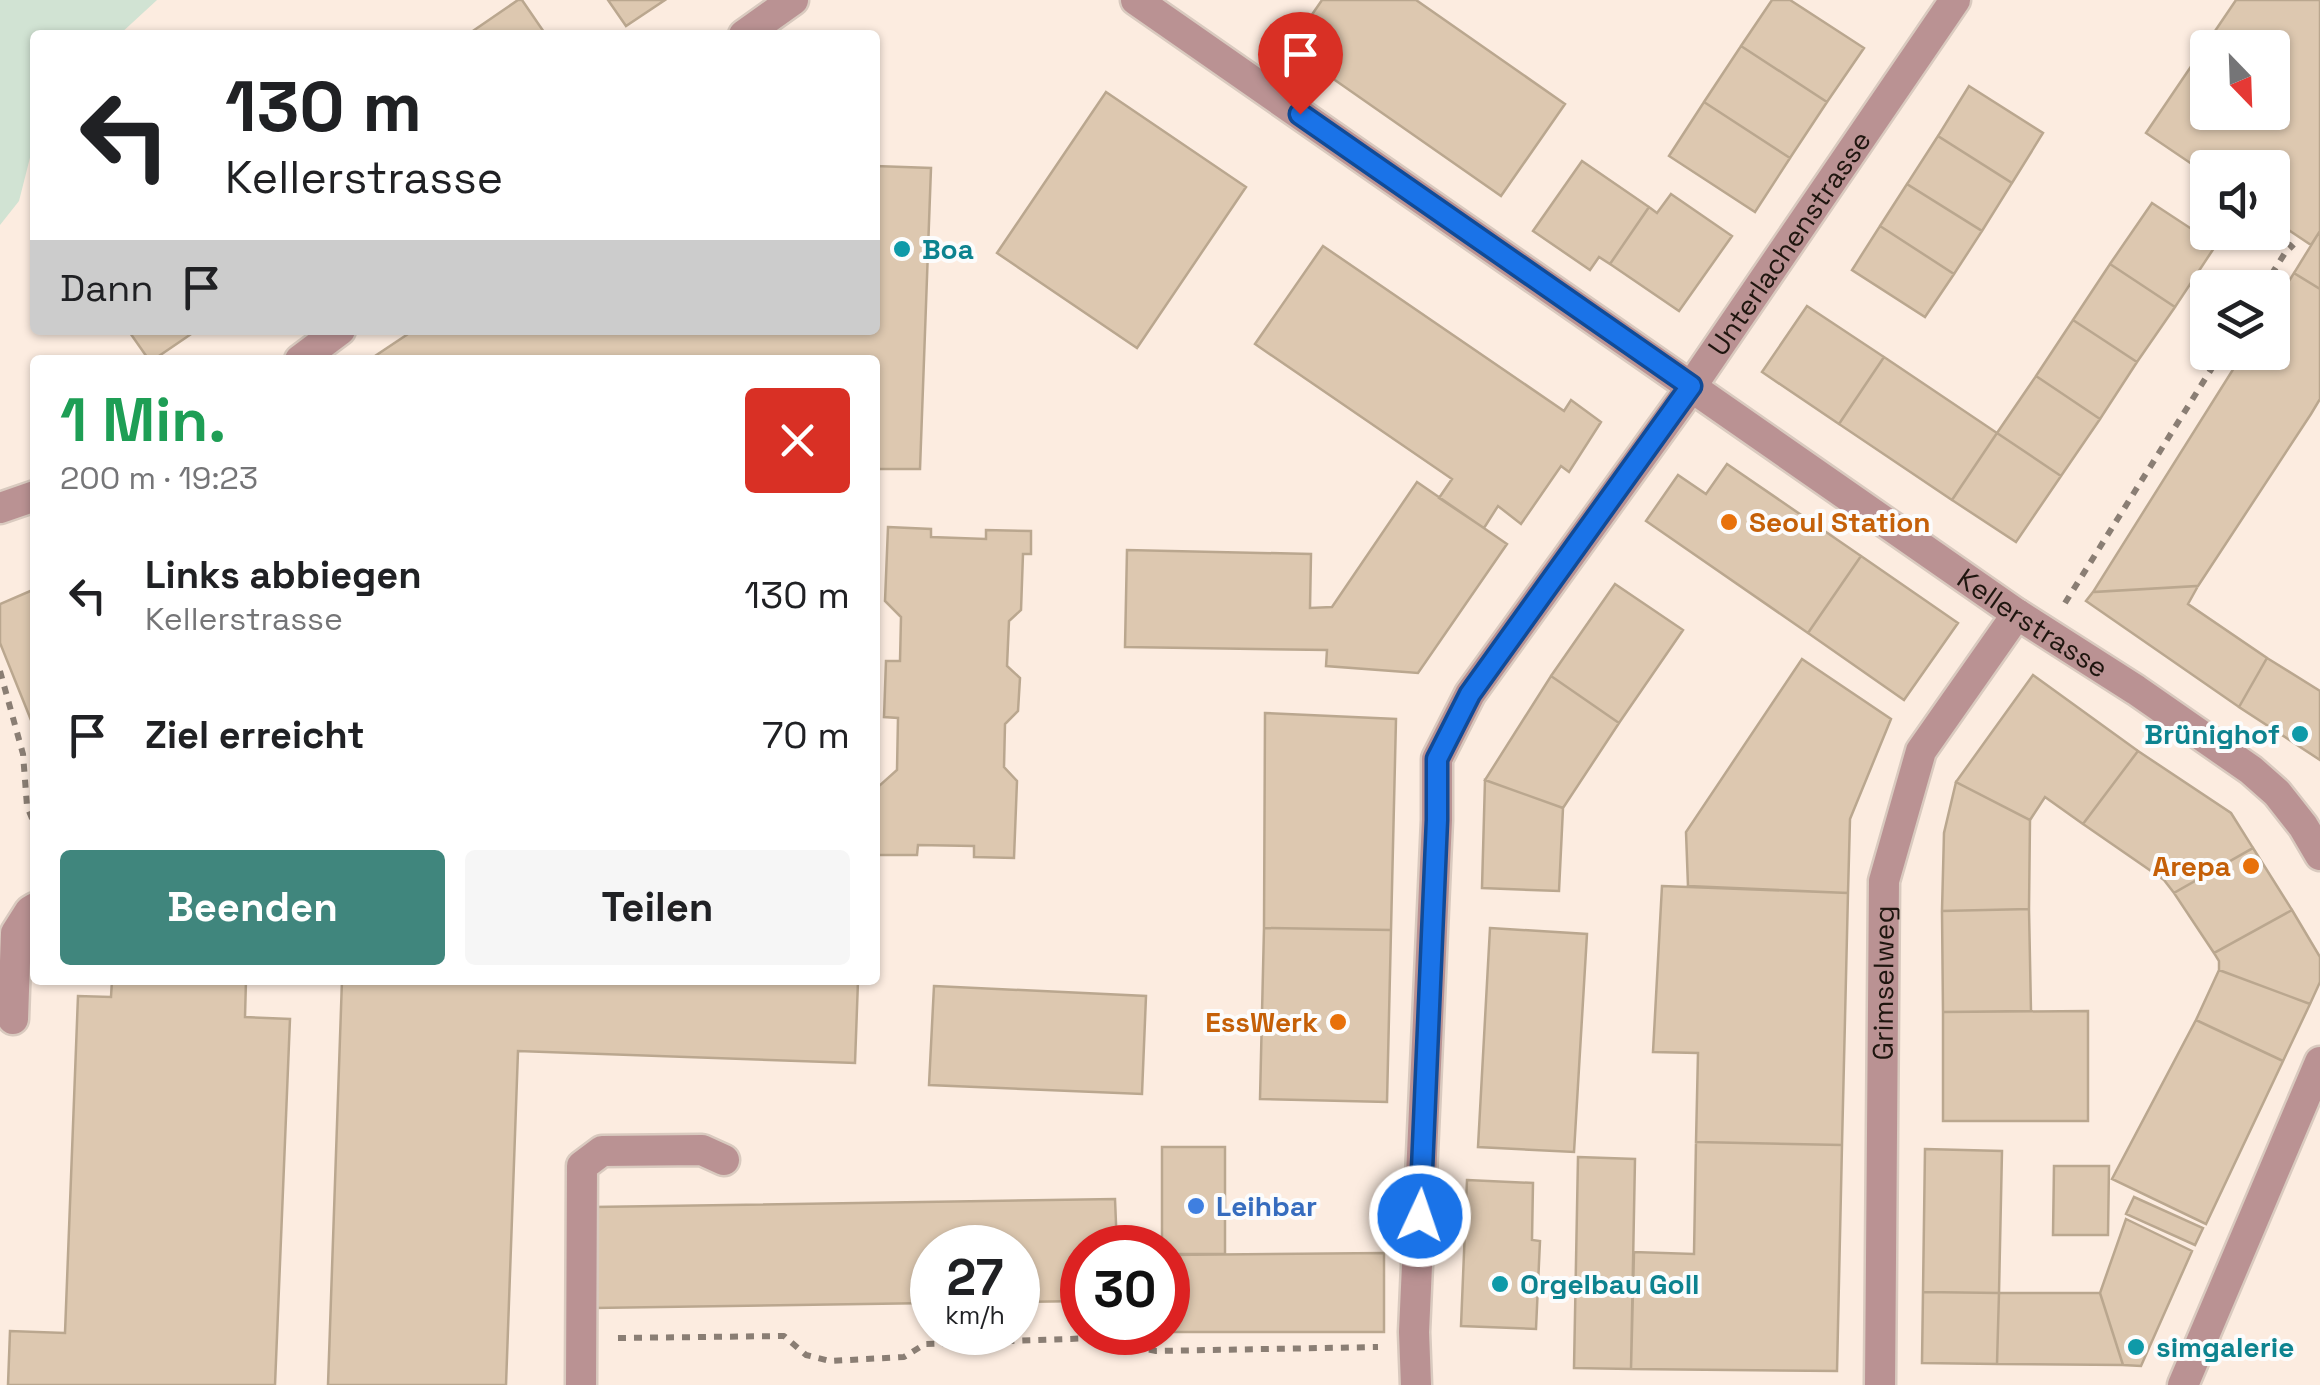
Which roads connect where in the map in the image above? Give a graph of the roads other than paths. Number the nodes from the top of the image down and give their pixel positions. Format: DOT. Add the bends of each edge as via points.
graph roads {
  1 [pos="793,0"];
  2 [pos="1136,0"];
  3 [pos="1955,0"];
  4 [pos="751,30"];
  5 [pos="333,335"];
  6 [pos="307,355"];
  7 [pos="1691,386"];
  8 [pos="30,498"];
  9 [pos="0,508"];
  10 [pos="2017,614"];
  11 [pos="2320,854"];
  12 [pos="30,911"];
  13 [pos="13,1019"];
  14 [pos="2320,1062"];
  15 [pos="724,1160"];
  16 [pos="581,1385"];
  17 [pos="1416,1385"];
  18 [pos="1880,1385"];
  19 [pos="2183,1385"];
  1 -- 4 [label="street"];
  2 -- 7 [label="street, Kellerstrasse"];
  3 -- 7 [label="street, Unterlachenstrasse"];
  5 -- 6 [label="street"];
  7 -- 10 [label="street, Kellerstrasse"];
  7 -- 17 [label="street, Unterlachenstrasse" via="1470,694 1437,759"];
  8 -- 9 [label="street"];
  10 -- 11 [label="street, Kellerstrasse" via="2252,770"];
  10 -- 18 [label="street, Grimselweg" via="1922,751 1884,882"];
  12 -- 13 [label="street" via="16,933"];
  14 -- 19 [label="street"];
  15 -- 16 [label="street" via="702,1150 602,1151 582,1166"];
}
